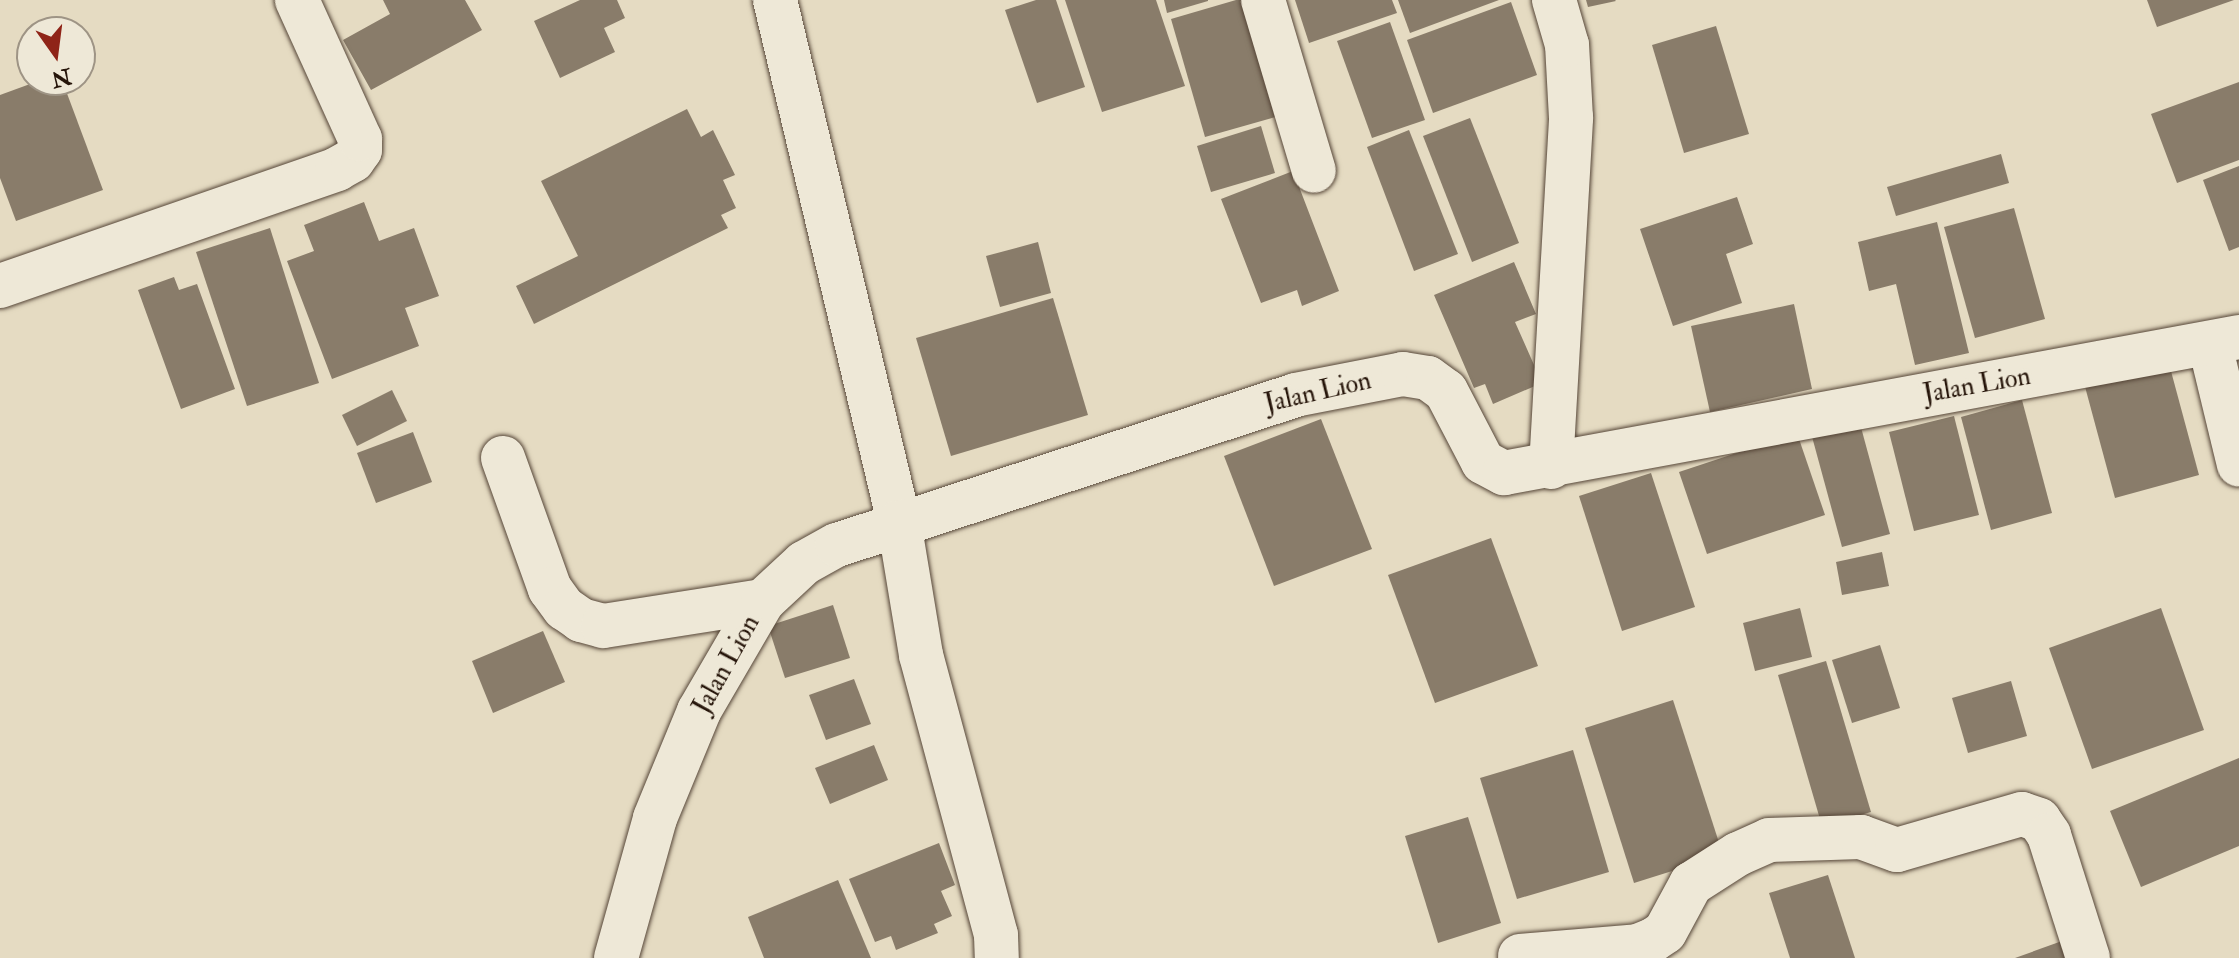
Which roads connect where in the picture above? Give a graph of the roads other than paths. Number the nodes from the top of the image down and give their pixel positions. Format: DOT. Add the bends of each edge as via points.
graph roads {
  1 [pos="297,0"];
  2 [pos="1263,0"];
  3 [pos="1554,0"];
  4 [pos="785,3"];
  5 [pos="1314,171"];
  6 [pos="0,286"];
  7 [pos="2224,341"];
  8 [pos="503,458"];
  9 [pos="2239,465"];
  10 [pos="1551,467"];
  11 [pos="899,522"];
  12 [pos="763,601"];
  13 [pos="632,909"];
  14 [pos="1520,956"];
  15 [pos="616,958"];
  16 [pos="647,958"];
  17 [pos="997,958"];
  18 [pos="2088,958"];
  1 -- 6 [label="street" via="360,139 353,160"];
  2 -- 5 [label="street"];
  3 -- 10 [label="street" via="1567,45 1571,118"];
  4 -- 11 [label="street"];
  7 -- 9 [label="street"];
  7 -- 10 [label="street, Jalan Lion"];
  8 -- 12 [label="street" via="550,589 581,620 603,626"];
  10 -- 11 [label="street, Jalan Lion" via="1492,470 1446,391 1428,378 1403,374 1295,395"];
  11 -- 12 [label="street, Jalan Lion" via="804,563"];
  11 -- 17 [label="street" via="921,655 996,935"];
  12 -- 13 [label="street, Jalan Lion" via="699,711 655,818"];
  13 -- 15 [label="street, Jalan Lion"];
  13 -- 16 [label="street"];
  14 -- 18 [label="street" via="1638,946 1653,940 1665,932 1691,884 1769,840 1861,837 1897,850 2022,814 2039,820 2049,835"];
}
